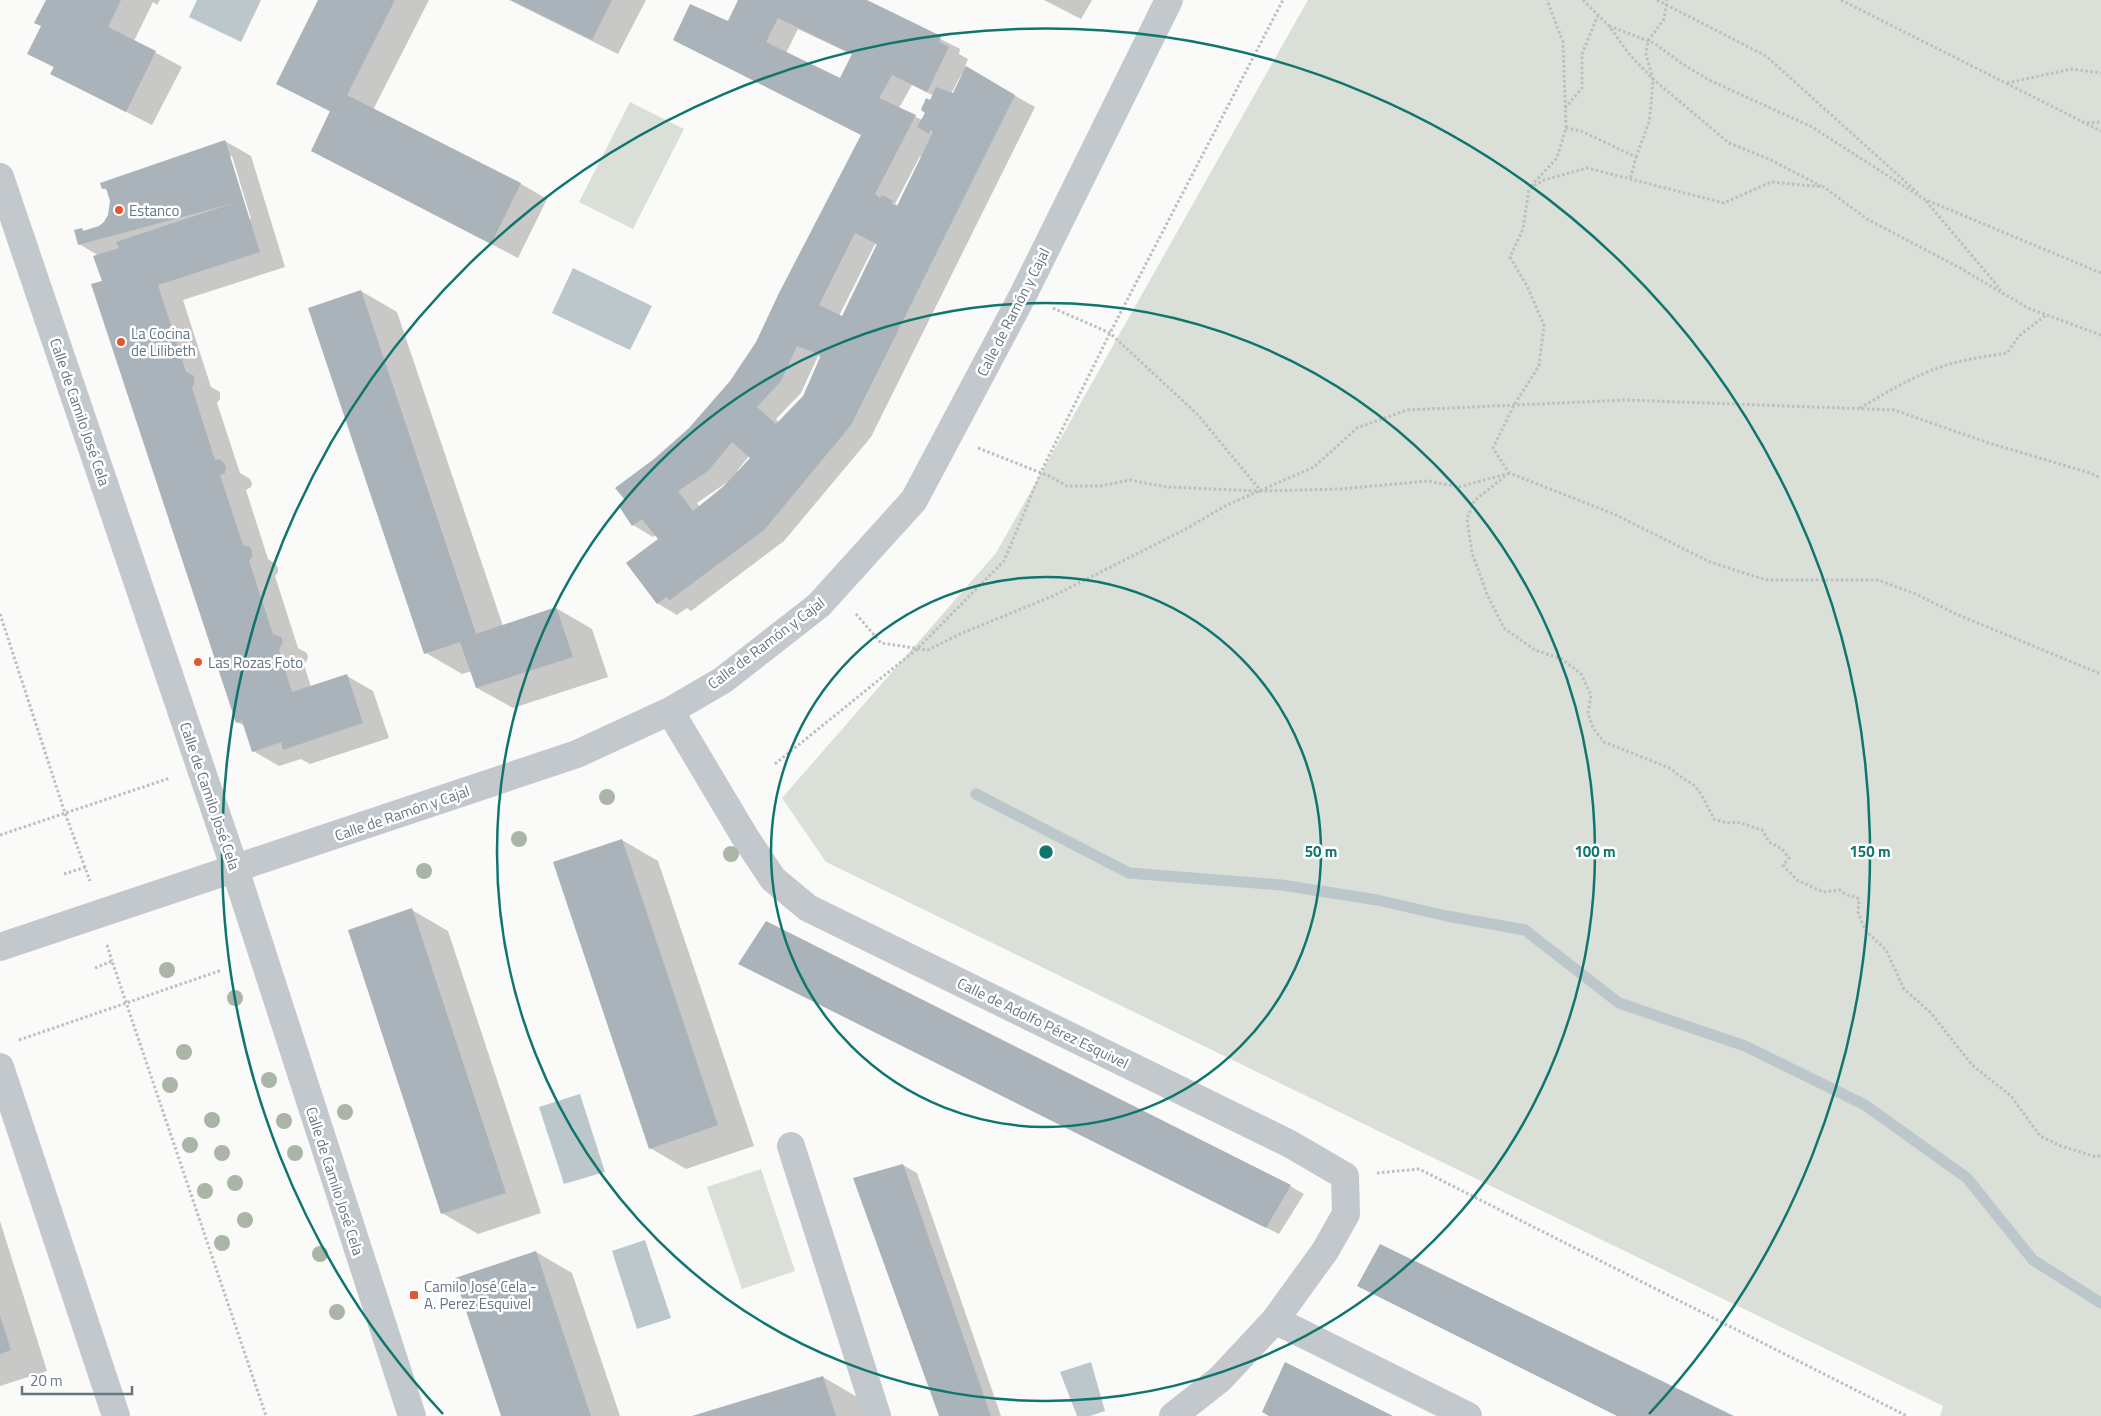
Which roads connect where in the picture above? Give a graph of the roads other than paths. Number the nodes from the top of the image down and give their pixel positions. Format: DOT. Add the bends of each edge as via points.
graph roads {
  1 [pos="1169,0"];
  2 [pos="0,178"];
  3 [pos="670,711"];
  4 [pos="235,869"];
  5 [pos="0,947"];
  6 [pos="0,1067"];
  7 [pos="791,1146"];
  8 [pos="1275,1320"];
  9 [pos="116,1416"];
  10 [pos="412,1416"];
  11 [pos="877,1416"];
  12 [pos="1173,1416"];
  13 [pos="1468,1416"];
  1 -- 3 [label="street, Calle de Ramón y Cajal" via="1023,295 914,500 819,606 722,680"];
  2 -- 4 [label="street, Calle de Camilo José Cela"];
  3 -- 4 [label="street, Calle de Ramón y Cajal" via="577,754"];
  3 -- 8 [label="street, Calle de Adolfo Pérez Esquivel" via="744,838 773,879 808,908 1290,1144 1345,1176 1346,1214 1326,1251"];
  4 -- 5 [label="street, Calle de Ramón y Cajal"];
  4 -- 10 [label="street, Calle de Camilo José Cela"];
  6 -- 9 [label="street"];
  7 -- 11 [label="street"];
  8 -- 12 [label="street" via="1220,1379"];
  8 -- 13 [label="street"];
}
